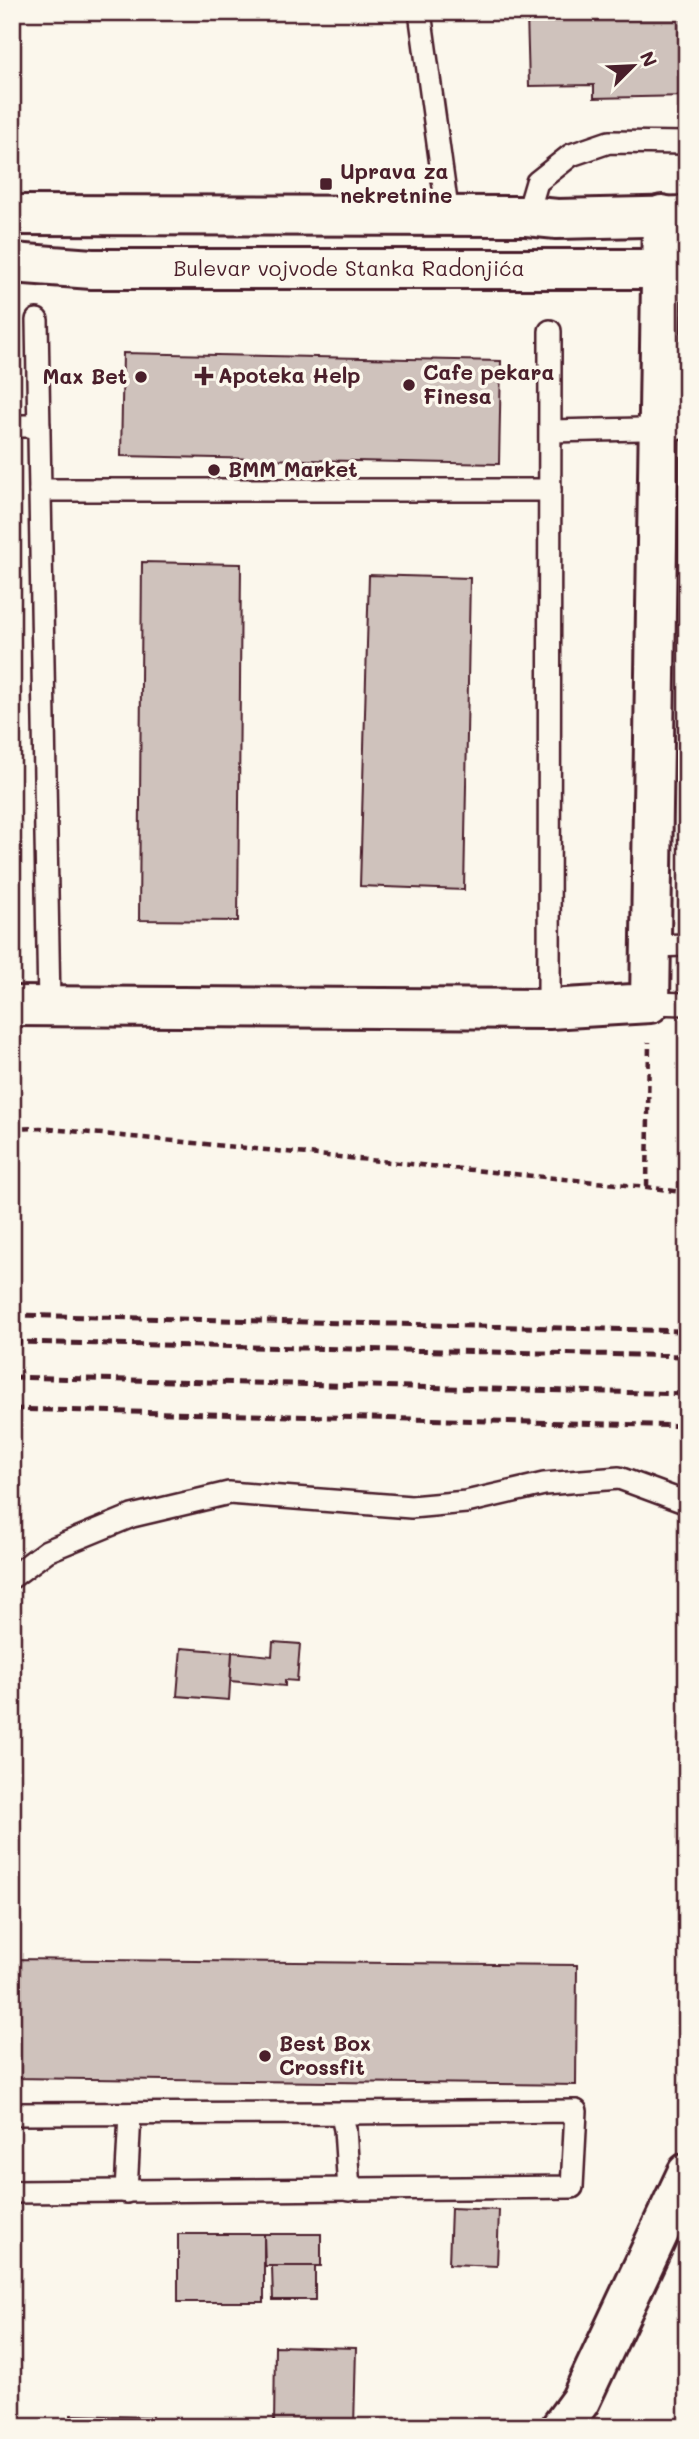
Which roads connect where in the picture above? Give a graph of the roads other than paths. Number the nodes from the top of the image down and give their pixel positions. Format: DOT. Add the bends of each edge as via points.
graph roads {
  1 [pos="420,12"];
  2 [pos="687,143"];
  3 [pos="12,215"];
  4 [pos="448,216"];
  5 [pos="527,216"];
  6 [pos="674,216"];
  7 [pos="12,263"];
  8 [pos="673,269"];
  9 [pos="37,320"];
  10 [pos="551,331"];
  11 [pos="12,426"];
  12 [pos="39,426"];
  13 [pos="673,428"];
  14 [pos="551,430"];
  15 [pos="40,490"];
  16 [pos="550,490"];
  17 [pos="669,946"];
  18 [pos="668,1004"];
  19 [pos="31,1006"];
  20 [pos="549,1009"];
  21 [pos="687,1503"];
  22 [pos="12,1577"];
  23 [pos="341,2113"];
  24 [pos="12,2114"];
  25 [pos="131,2114"];
  26 [pos="687,2173"];
  27 [pos="349,2190"];
  28 [pos="12,2192"];
  29 [pos="126,2192"];
  30 [pos="572,2418"];
  1 -- 4 [label="lane"];
  2 -- 5 [label="lane" via="608,142 571,155 537,183"];
  3 -- 4 [label="street"];
  4 -- 5 [label="street"];
  5 -- 6 [label="street"];
  6 -- 8 [label="street"];
  7 -- 8 [label="street, Bulevar vojvode Stanka Radonjića" via="92,269"];
  8 -- 13 [label="street"];
  9 -- 12 [label="lane"];
  10 -- 14 [label="lane"];
  11 -- 12 [label="lane"];
  12 -- 15 [label="lane"];
  13 -- 14 [label="lane"];
  13 -- 17 [label="street"];
  14 -- 16 [label="lane"];
  15 -- 16 [label="lane"];
  15 -- 19 [label="lane"];
  16 -- 20 [label="lane"];
  17 -- 18 [label="street"];
  18 -- 20 [label="street"];
  19 -- 20 [label="street"];
  21 -- 22 [label="lane" via="619,1478 544,1484 466,1502 411,1507 229,1493 132,1516 47,1551"];
  23 -- 25 [label="lane"];
  23 -- 27 [label="lane"];
  23 -- 27 [label="lane" via="576,2110 572,2187"];
  24 -- 25 [label="lane"];
  25 -- 29 [label="lane"];
  26 -- 30 [label="street"];
  27 -- 29 [label="lane"];
  28 -- 29 [label="lane"];
}
